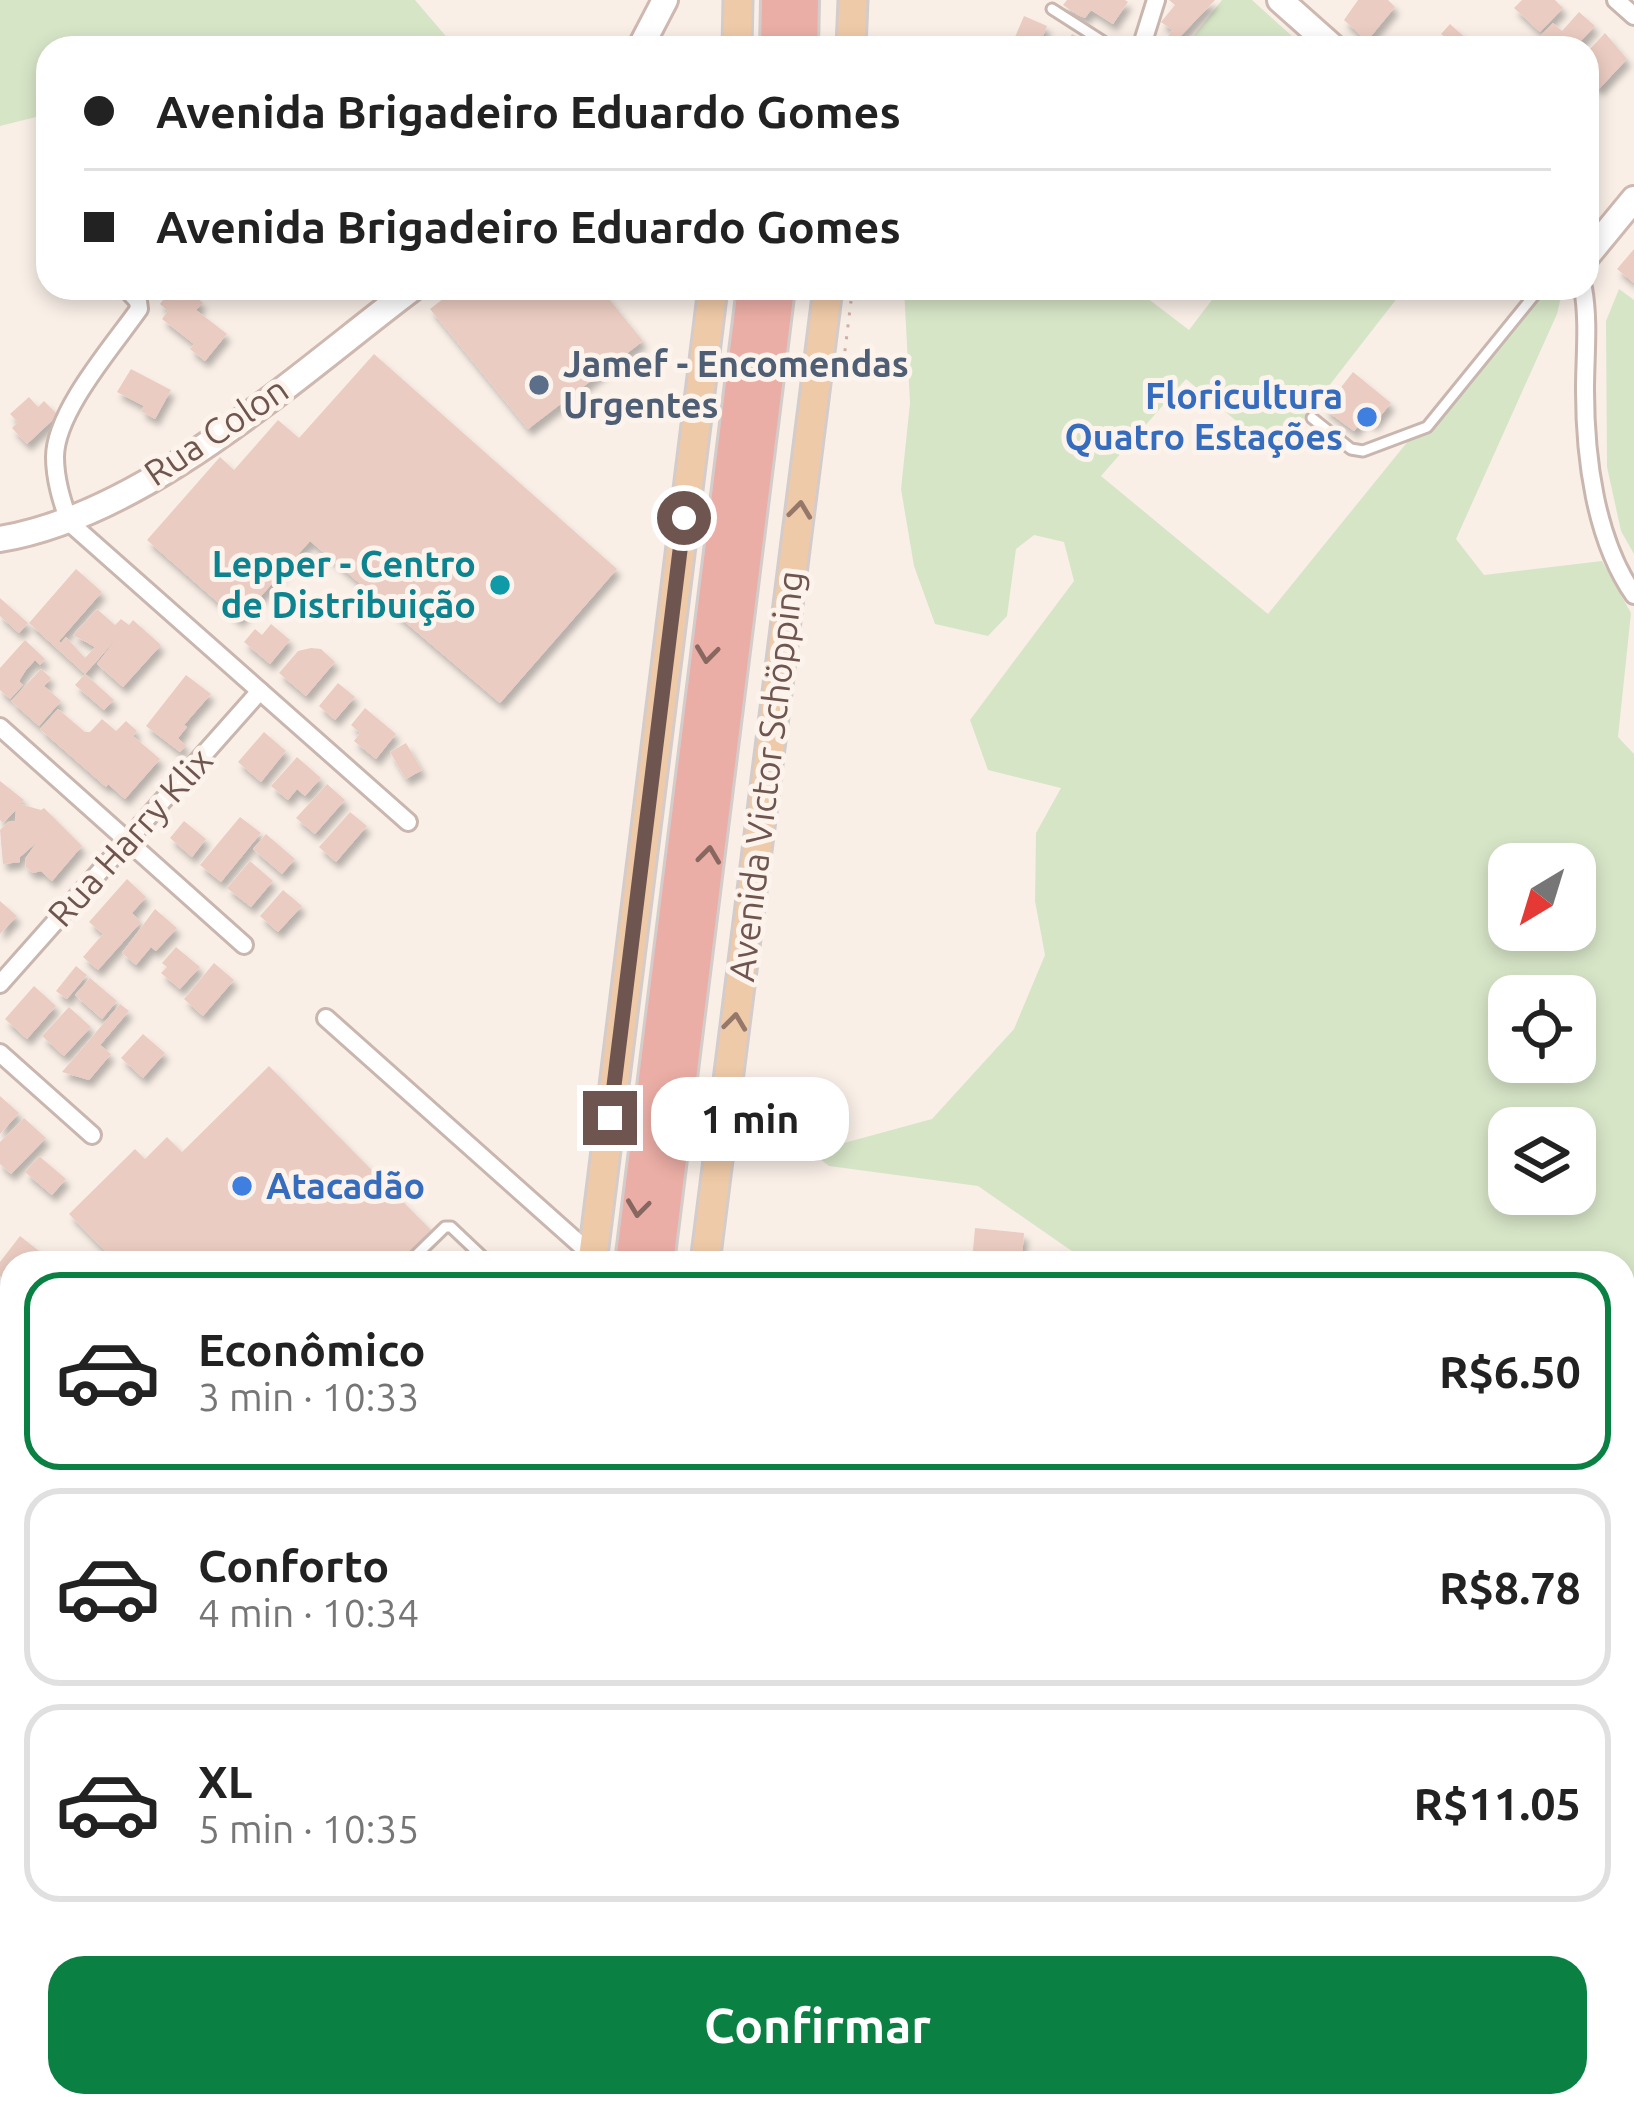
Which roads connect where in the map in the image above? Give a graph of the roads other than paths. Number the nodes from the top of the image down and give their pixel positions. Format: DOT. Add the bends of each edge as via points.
graph roads {
  1 [pos="777,0"];
  2 [pos="803,0"];
  3 [pos="853,0"];
  4 [pos="1156,0"];
  5 [pos="1280,0"];
  6 [pos="1616,0"];
  7 [pos="736,1"];
  8 [pos="667,3"];
  9 [pos="1052,9"];
  10 [pos="1634,16"];
  11 [pos="647,36"];
  12 [pos="737,36"];
  13 [pos="776,36"];
  14 [pos="802,36"];
  15 [pos="852,36"];
  16 [pos="1094,36"];
  17 [pos="1145,36"];
  18 [pos="1320,36"];
  19 [pos="1634,200"];
  20 [pos="1599,242"];
  21 [pos="137,300"];
  22 [pos="397,300"];
  23 [pos="712,300"];
  24 [pos="751,300"];
  25 [pos="778,300"];
  26 [pos="826,300"];
  27 [pos="1530,300"];
  28 [pos="1584,300"];
  29 [pos="1312,418"];
  30 [pos="69,522"];
  31 [pos="0,539"];
  32 [pos="1634,595"];
  33 [pos="260,691"];
  34 [pos="0,727"];
  35 [pos="408,822"];
  36 [pos="127,840"];
  37 [pos="244,945"];
  38 [pos="0,984"];
  39 [pos="326,1018"];
  40 [pos="0,1053"];
  41 [pos="92,1135"];
  42 [pos="421,1251"];
  43 [pos="477,1251"];
  44 [pos="583,1251"];
  45 [pos="594,1251"];
  46 [pos="633,1251"];
  47 [pos="659,1251"];
  48 [pos="707,1251"];
  1 -- 13 [label="highway"];
  2 -- 14 [label="highway"];
  3 -- 15 [label="main road"];
  4 -- 17 [label="street"];
  5 -- 18 [label="street"];
  6 -- 10 [label="street"];
  7 -- 12 [label="main road"];
  8 -- 11 [label="street"];
  9 -- 16 [label="lane"];
  19 -- 20 [label="street"];
  21 -- 30 [label="street" via="139,309 70,410 55,454"];
  22 -- 30 [label="street, Rua Colon" via="189,456"];
  23 -- 45 [label="main road"];
  24 -- 46 [label="highway, one-way"];
  47 -- 25 [label="highway, one-way"];
  48 -- 26 [label="main road, Avenida Victor Schöpping, one-way"];
  27 -- 29 [label="lane" via="1426,427 1363,451"];
  28 -- 32 [label="street" via="1595,485 1610,555"];
  30 -- 31 [label="street, Rua Colon"];
  30 -- 33 [label="street"];
  33 -- 35 [label="street"];
  33 -- 36 [label="street, Rua Harry Klix"];
  34 -- 36 [label="street"];
  36 -- 37 [label="street"];
  36 -- 38 [label="street, Rua Harry Klix"];
  39 -- 44 [label="street"];
  40 -- 41 [label="street"];
  42 -- 43 [label="lane" via="452,1227"];
}
